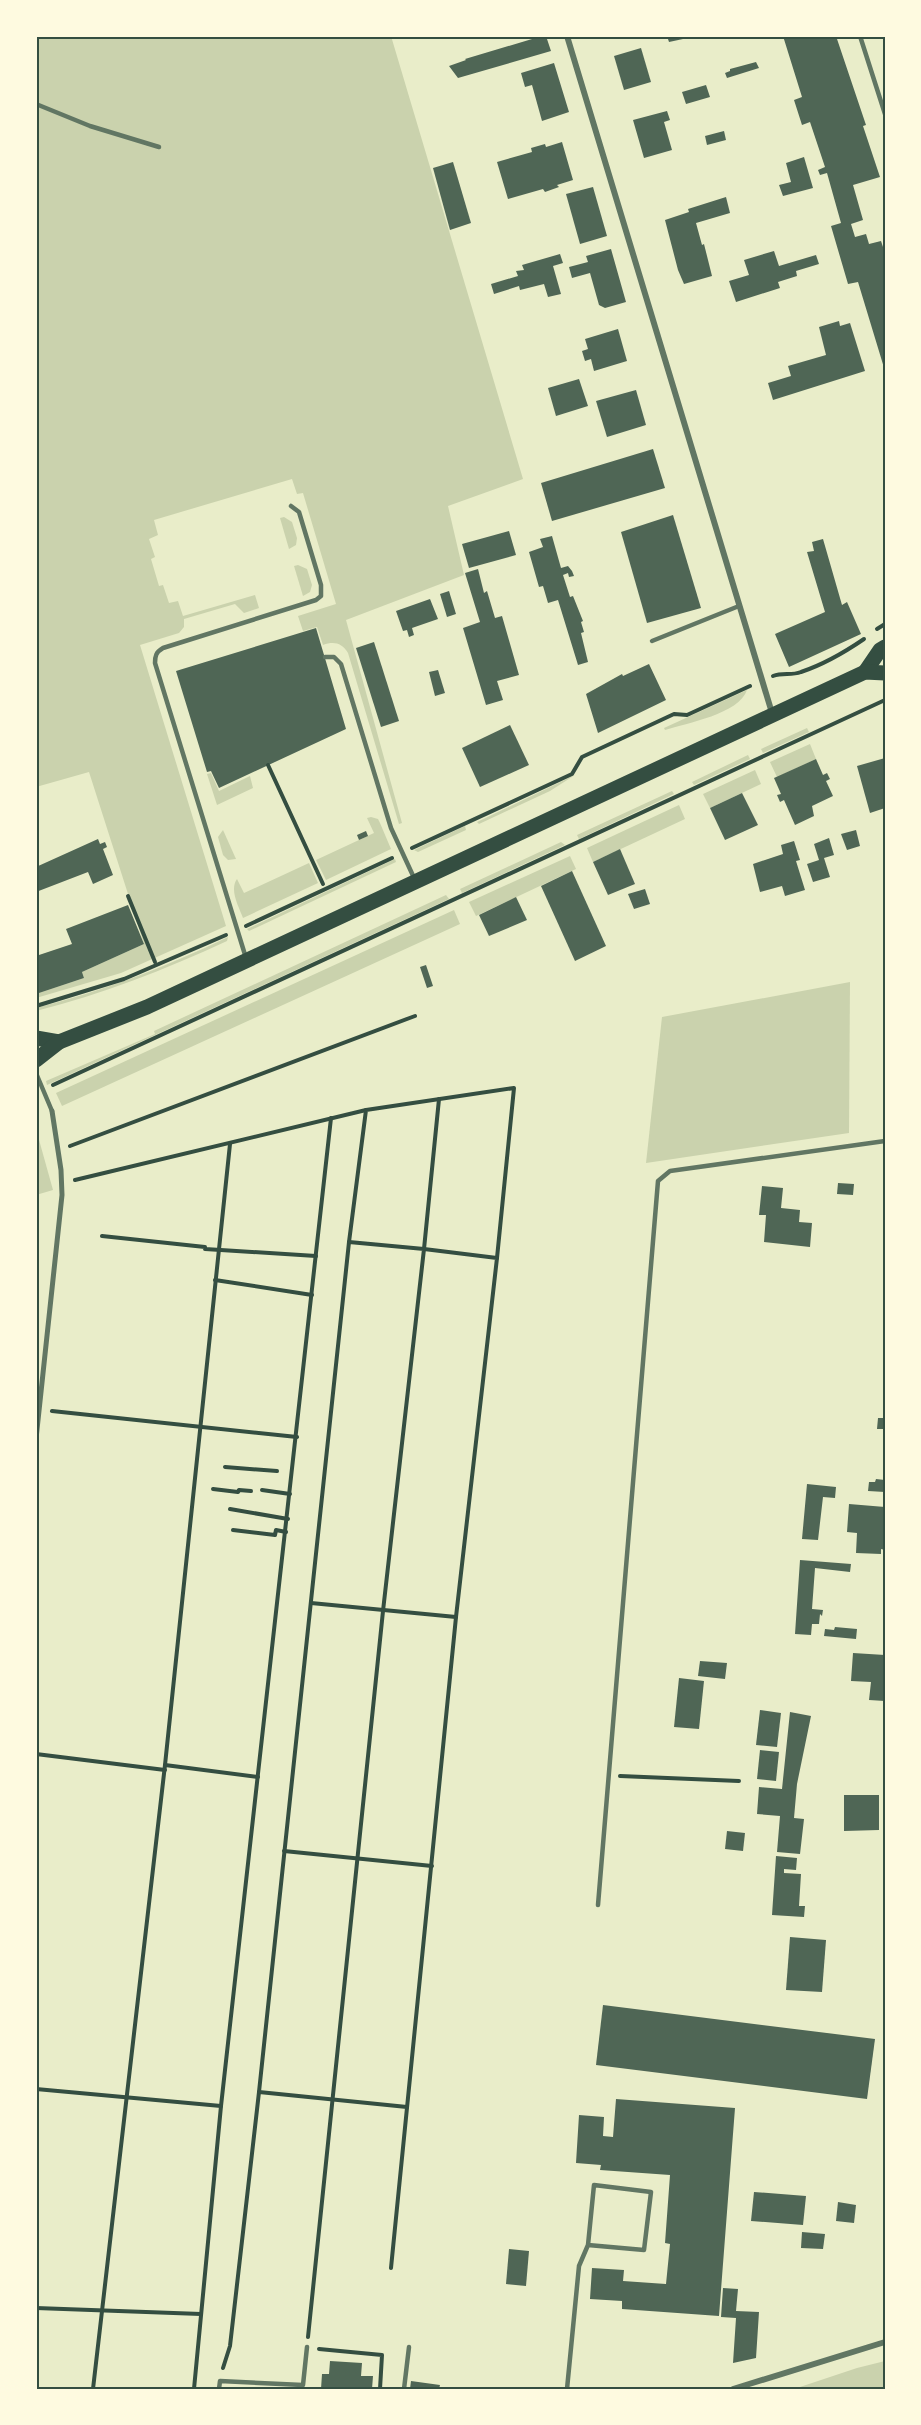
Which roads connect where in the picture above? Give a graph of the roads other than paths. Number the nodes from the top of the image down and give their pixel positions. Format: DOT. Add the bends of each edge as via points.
graph roads {
  1 [pos="567,36"];
  2 [pos="860,36"];
  3 [pos="36,104"];
  4 [pos="885,114"];
  5 [pos="159,147"];
  6 [pos="291,506"];
  7 [pos="739,606"];
  8 [pos="652,641"];
  9 [pos="885,647"];
  10 [pos="325,657"];
  11 [pos="865,672"];
  12 [pos="885,673"];
  13 [pos="773,716"];
  14 [pos="417,882"];
  15 [pos="247,961"];
  16 [pos="36,1038"];
  17 [pos="59,1042"];
  18 [pos="36,1060"];
  19 [pos="36,1073"];
  20 [pos="52,1111"];
  21 [pos="885,1141"];
  22 [pos="36,1439"];
  23 [pos="598,1905"];
  24 [pos="588,2245"];
  25 [pos="885,2342"];
  26 [pos="409,2347"];
  27 [pos="307,2348"];
  28 [pos="219,2389"];
  29 [pos="404,2389"];
  30 [pos="567,2389"];
  31 [pos="733,2389"];
  1 -- 7 [label="street"];
  2 -- 4 [label="lane"];
  3 -- 5 [label="lane"];
  6 -- 15 [label="lane" via="299,512 321,596 163,648 155,657"];
  7 -- 8 [label="lane"];
  7 -- 13 [label="street"];
  9 -- 11 [label="main road"];
  10 -- 14 [label="lane" via="334,657 341,664 391,828"];
  11 -- 12 [label="main road"];
  11 -- 13 [label="main road"];
  13 -- 14 [label="main road"];
  14 -- 15 [label="main road"];
  15 -- 17 [label="main road"];
  16 -- 17 [label="main road"];
  17 -- 18 [label="main road"];
  19 -- 20 [label="lane"];
  20 -- 22 [label="street" via="63,1182"];
  21 -- 23 [label="lane" via="670,1171 658,1181"];
  24 -- 24 [label="lane" via="644,2250 651,2192 594,2186"];
  24 -- 30 [label="lane" via="579,2266"];
  25 -- 31 [label="street"];
  26 -- 29 [label="lane"];
  27 -- 28 [label="lane" via="303,2385 220,2381"];
}
